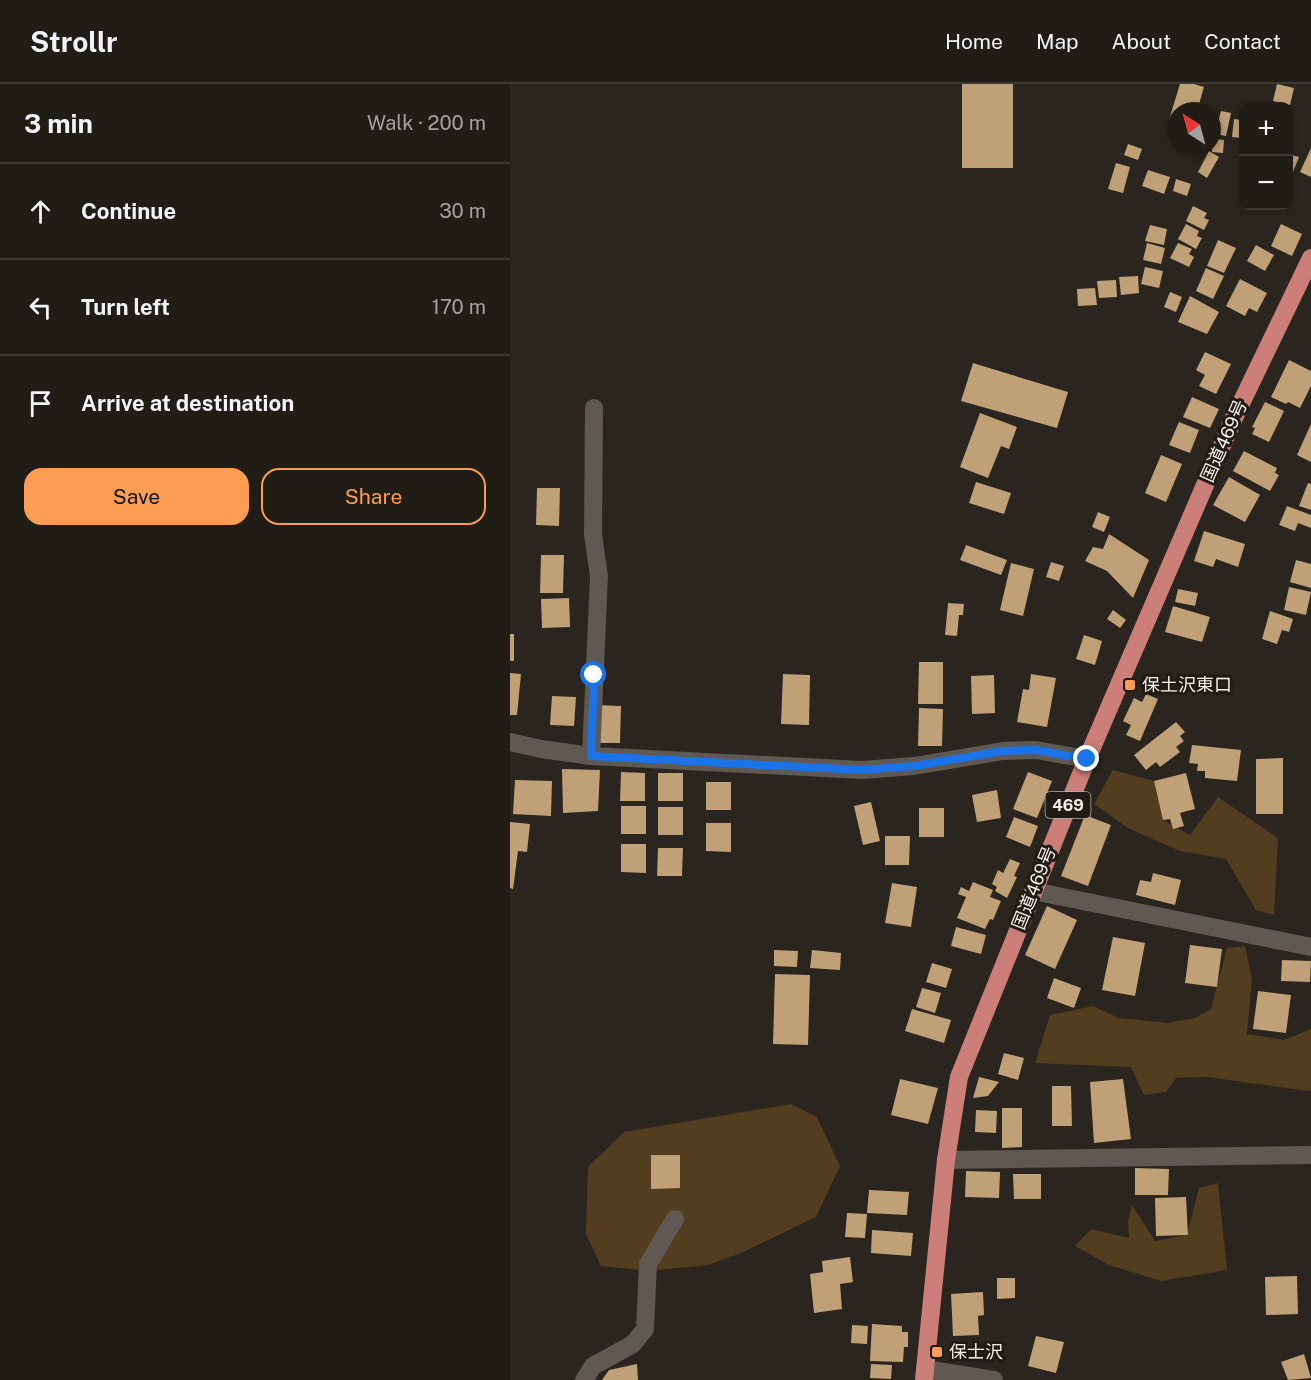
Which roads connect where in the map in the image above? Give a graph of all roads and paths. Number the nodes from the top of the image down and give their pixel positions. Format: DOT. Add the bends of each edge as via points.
graph roads {
  1 [pos="1311,259"];
  2 [pos="594,408"];
  3 [pos="510,742"];
  4 [pos="591,756"];
  5 [pos="1087,759"];
  6 [pos="1033,891"];
  7 [pos="1311,947"];
  8 [pos="1311,1155"];
  9 [pos="946,1160"];
  10 [pos="675,1219"];
  11 [pos="924,1374"];
  12 [pos="584,1380"];
  13 [pos="994,1380"];
  1 -- 5 [label="highway, 国道469号 / 469" via="1233,420"];
  2 -- 4 [label="street" via="593,534 599,576"];
  3 -- 4 [label="street"];
  4 -- 5 [label="street" via="862,770 1003,751 1036,750"];
  5 -- 6 [label="highway, 国道469号 / 469"];
  6 -- 7 [label="street"];
  6 -- 9 [label="highway, 国道469号 / 469" via="958,1077"];
  8 -- 9 [label="street"];
  9 -- 11 [label="highway, 国道469号 / 469"];
  10 -- 12 [label="street" via="648,1264 645,1329 633,1344 593,1366"];
  11 -- 13 [label="street"];
}
